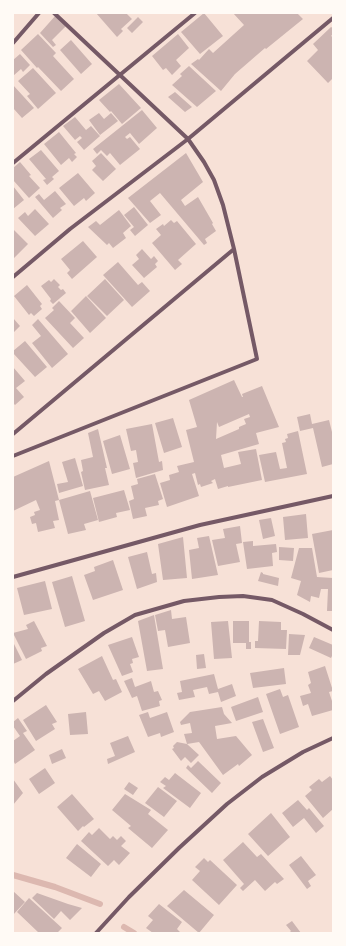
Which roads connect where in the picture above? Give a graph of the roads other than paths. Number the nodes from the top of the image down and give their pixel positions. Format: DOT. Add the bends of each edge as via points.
graph roads {
  1 [pos="39,13"];
  2 [pos="54,13"];
  3 [pos="195,13"];
  4 [pos="333,18"];
  5 [pos="13,43"];
  6 [pos="120,75"];
  7 [pos="188,139"];
  8 [pos="13,163"];
  9 [pos="234,249"];
  10 [pos="13,277"];
  11 [pos="13,434"];
  12 [pos="13,456"];
  13 [pos="333,496"];
  14 [pos="13,577"];
  15 [pos="333,630"];
  16 [pos="13,701"];
  17 [pos="333,738"];
  18 [pos="96,933"];
  1 -- 5 [label="street"];
  2 -- 6 [label="street"];
  3 -- 6 [label="street"];
  4 -- 7 [label="street"];
  6 -- 7 [label="street"];
  6 -- 8 [label="street"];
  7 -- 9 [label="street" via="214,180"];
  7 -- 10 [label="street" via="70,229"];
  9 -- 11 [label="street"];
  9 -- 12 [label="street" via="257,359"];
  13 -- 14 [label="street" via="200,525"];
  15 -- 16 [label="street" via="272,600 243,596 184,601 135,615 104,633"];
  17 -- 18 [label="street" via="303,752 262,777 227,804 168,858"];
}
